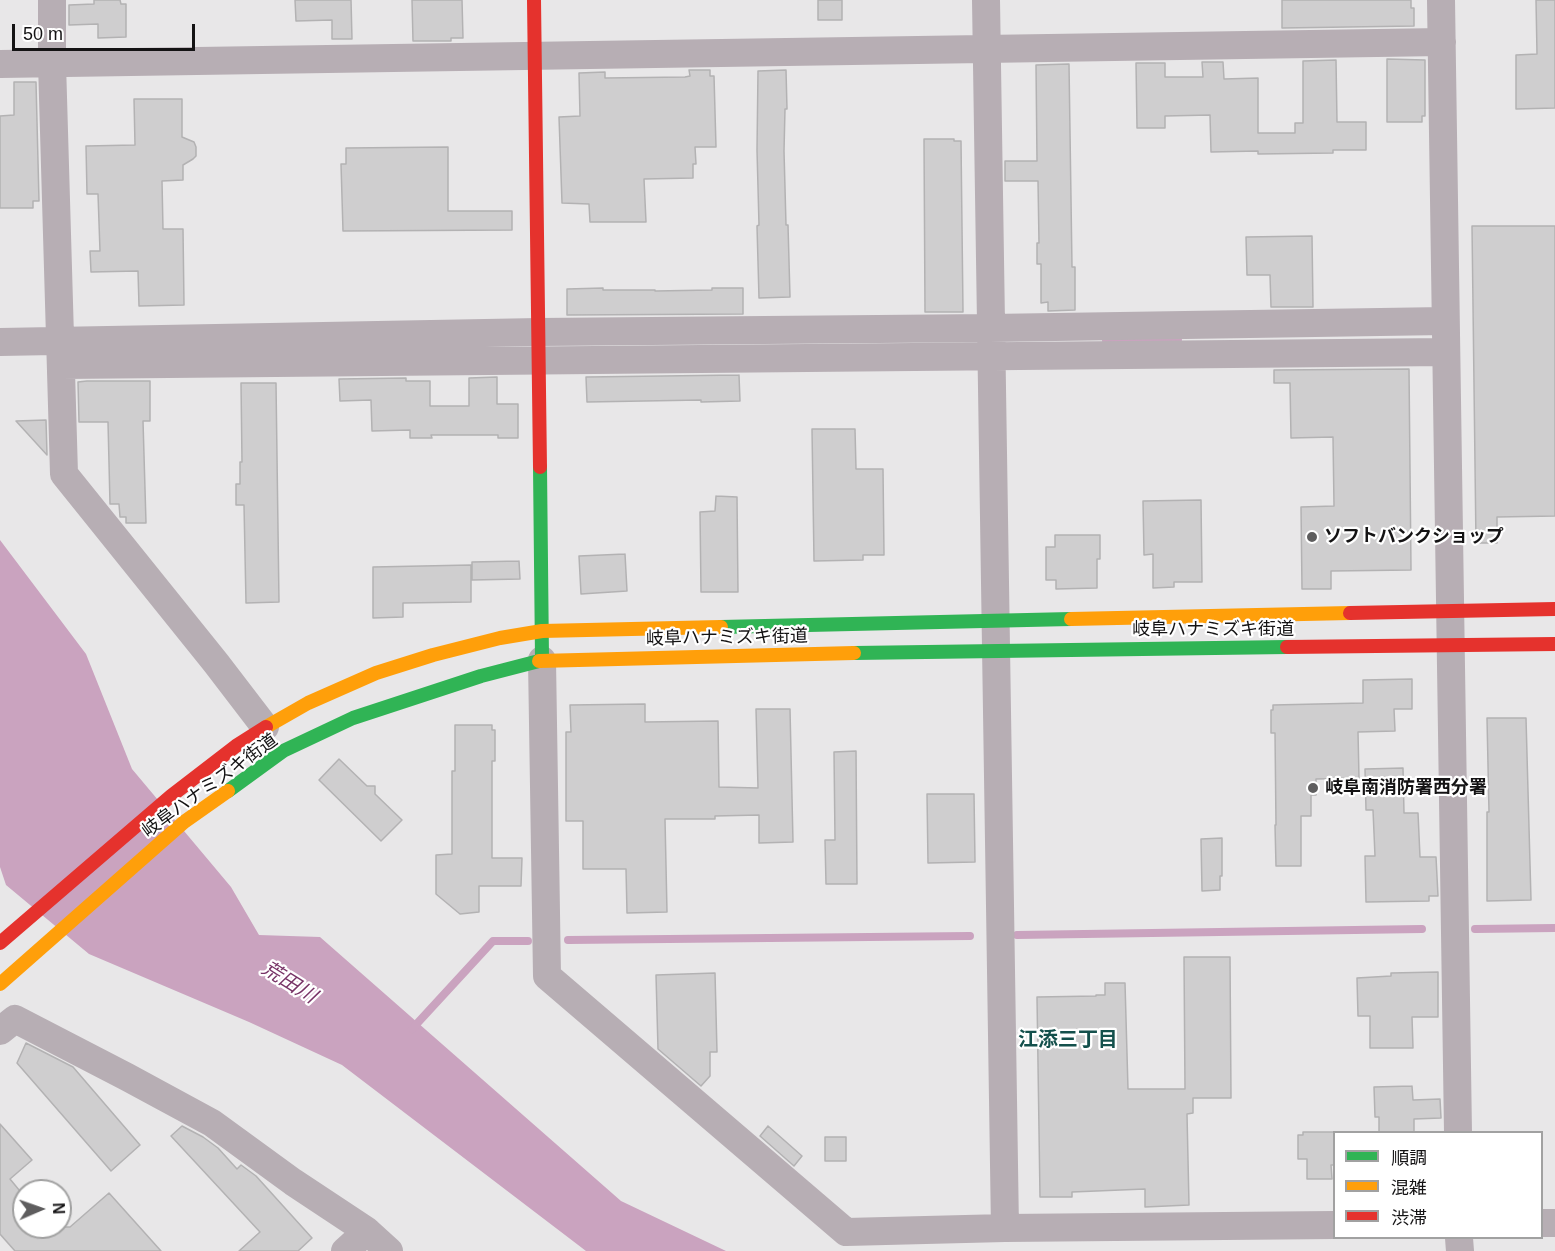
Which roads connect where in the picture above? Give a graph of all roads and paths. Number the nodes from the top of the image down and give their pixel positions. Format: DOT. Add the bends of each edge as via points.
graph roads {
  1 [pos="52,0"];
  2 [pos="534,0"];
  3 [pos="986,0"];
  4 [pos="1441,0"];
  5 [pos="1442,42"];
  6 [pos="987,48"];
  7 [pos="535,56"];
  8 [pos="52,63"];
  9 [pos="0,64"];
  10 [pos="1445,321"];
  11 [pos="990,328"];
  12 [pos="539,332"];
  13 [pos="0,342"];
  14 [pos="1446,352"];
  15 [pos="61,353"];
  16 [pos="991,356"];
  17 [pos="539,360"];
  18 [pos="1555,609"];
  19 [pos="1450,611"];
  20 [pos="996,620"];
  21 [pos="542,631"];
  22 [pos="1555,644"];
  23 [pos="1450,646"];
  24 [pos="997,650"];
  25 [pos="542,660"];
  26 [pos="265,727"];
  27 [pos="5,939"];
  28 [pos="4,976"];
  29 [pos="0,1031"];
  30 [pos="1458,1131"];
  31 [pos="1333,1225"];
  32 [pos="1005,1228"];
  33 [pos="367,1231"];
  34 [pos="345,1251"];
  35 [pos="389,1251"];
  1 -- 8 [label="street"];
  2 -- 7 [label="main road"];
  3 -- 6 [label="street"];
  4 -- 5 [label="street"];
  5 -- 6 [label="street"];
  5 -- 10 [label="street"];
  6 -- 7 [label="street"];
  6 -- 11 [label="street"];
  7 -- 8 [label="street"];
  7 -- 12 [label="main road"];
  8 -- 9 [label="street"];
  8 -- 15 [label="street"];
  10 -- 11 [label="street"];
  10 -- 14 [label="street"];
  11 -- 12 [label="street"];
  11 -- 16 [label="street"];
  12 -- 15 [label="street"];
  12 -- 17 [label="main road"];
  13 -- 15 [label="street"];
  14 -- 16 [label="street"];
  14 -- 19 [label="street"];
  15 -- 17 [label="street"];
  15 -- 26 [label="street" via="64,474"];
  16 -- 17 [label="street"];
  16 -- 20 [label="street"];
  17 -- 21 [label="main road"];
  18 -- 19 [label="main road, 岐阜ハナミズキ街道"];
  19 -- 20 [label="main road, 岐阜ハナミズキ街道"];
  19 -- 23 [label="street"];
  20 -- 21 [label="main road, 岐阜ハナミズキ街道"];
  20 -- 24 [label="street"];
  21 -- 25 [label="main road"];
  21 -- 26 [label="main road, 岐阜ハナミズキ街道" via="433,655 376,674"];
  22 -- 23 [label="main road, 岐阜ハナミズキ街道"];
  23 -- 24 [label="main road, 岐阜ハナミズキ街道"];
  23 -- 30 [label="street"];
  24 -- 25 [label="main road, 岐阜ハナミズキ街道"];
  24 -- 32 [label="street"];
  25 -- 28 [label="main road, 岐阜ハナミズキ街道" via="353,718 283,751 184,822 33,956"];
  25 -- 32 [label="street" via="547,976 846,1232"];
  26 -- 27 [label="main road, 岐阜ハナミズキ街道" via="171,796"];
  29 -- 33 [label="street" via="15,1019 165,1097 212,1123"];
  31 -- 32 [label="street"];
  33 -- 34 [label="street"];
  33 -- 35 [label="street"];
}
